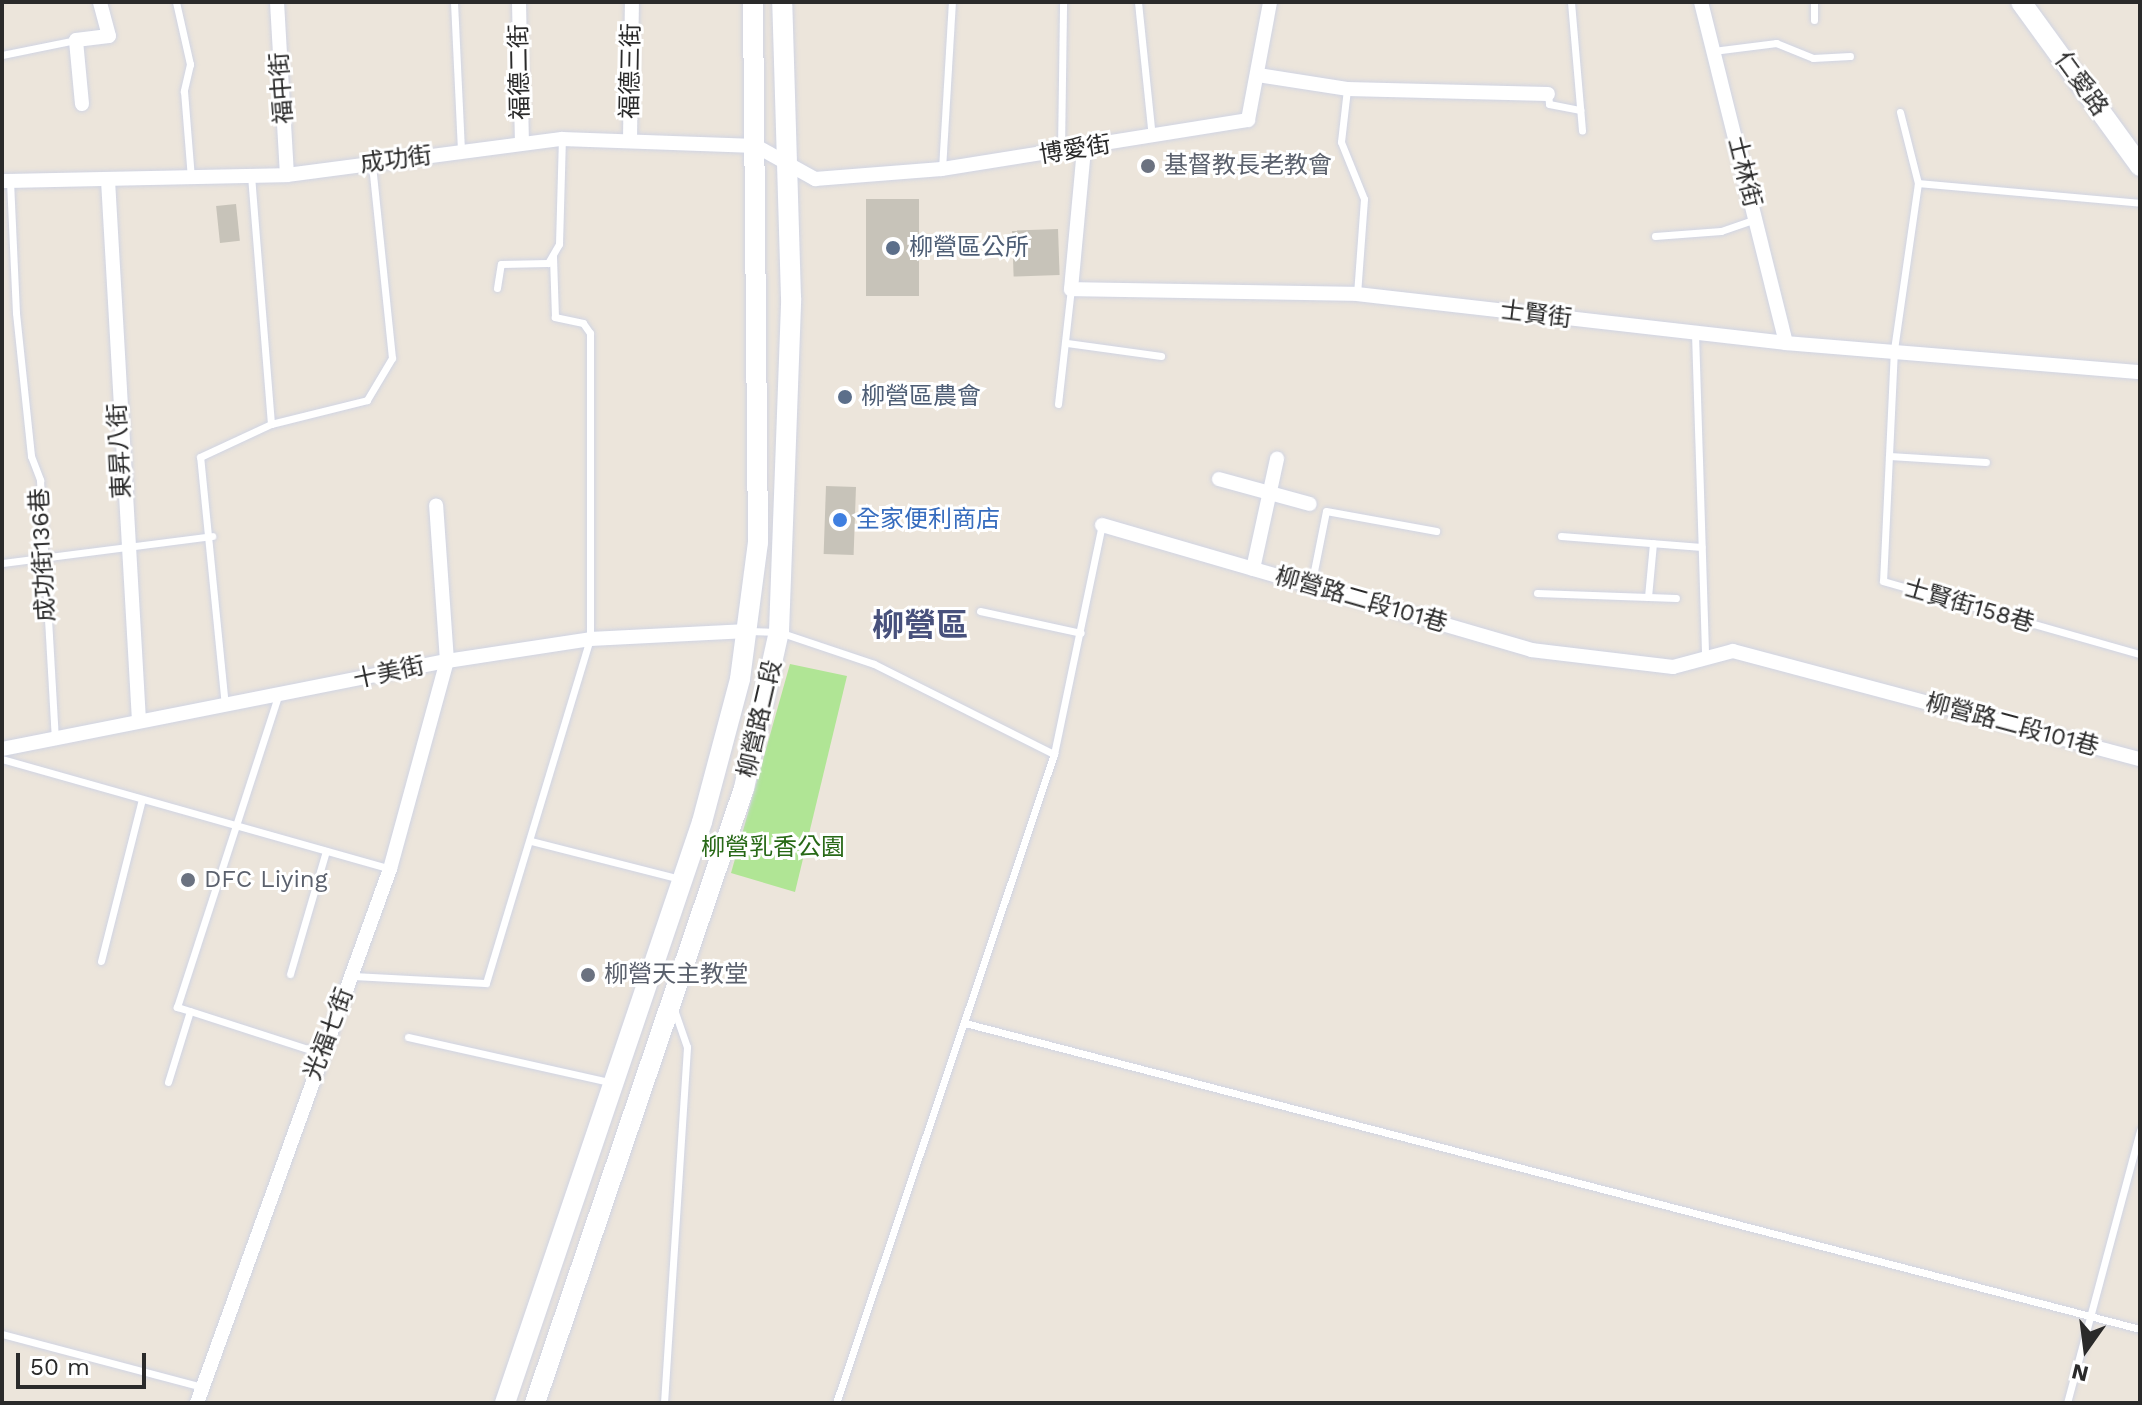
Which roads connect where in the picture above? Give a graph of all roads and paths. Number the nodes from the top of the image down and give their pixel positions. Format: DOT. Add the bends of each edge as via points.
graph roads {
  1 [pos="100,2"];
  2 [pos="176,2"];
  3 [pos="277,2"];
  4 [pos="454,2"];
  5 [pos="519,2"];
  6 [pos="632,2"];
  7 [pos="753,2"];
  8 [pos="782,2"];
  9 [pos="952,2"];
  10 [pos="1063,2"];
  11 [pos="1138,2"];
  12 [pos="1270,2"];
  13 [pos="1571,2"];
  14 [pos="1701,2"];
  15 [pos="1814,2"];
  16 [pos="2021,2"];
  17 [pos="1814,20"];
  18 [pos="76,40"];
  19 [pos="1713,51"];
  20 [pos="2,55"];
  21 [pos="1850,56"];
  22 [pos="1258,75"];
  23 [pos="1347,89"];
  24 [pos="1548,94"];
  25 [pos="82,104"];
  26 [pos="1580,110"];
  27 [pos="1900,112"];
  28 [pos="1582,131"];
  29 [pos="1152,137"];
  30 [pos="562,139"];
  31 [pos="630,140"];
  32 [pos="522,142"];
  33 [pos="756,146"];
  34 [pos="1084,149"];
  35 [pos="461,152"];
  36 [pos="1061,152"];
  37 [pos="372,163"];
  38 [pos="785,164"];
  39 [pos="2140,166"];
  40 [pos="942,169"];
  41 [pos="287,175"];
  42 [pos="251,177"];
  43 [pos="108,180"];
  44 [pos="191,180"];
  45 [pos="6,181"];
  46 [pos="1918,183"];
  47 [pos="2140,203"];
  48 [pos="1755,219"];
  49 [pos="1655,236"];
  50 [pos="553,256"];
  51 [pos="497,288"];
  52 [pos="1071,289"];
  53 [pos="1357,294"];
  54 [pos="1695,333"];
  55 [pos="1067,343"];
  56 [pos="1786,343"];
  57 [pos="1894,349"];
  58 [pos="1161,356"];
  59 [pos="2140,372"];
  60 [pos="1058,404"];
  61 [pos="271,424"];
  62 [pos="1889,456"];
  63 [pos="1277,459"];
  64 [pos="1986,462"];
  65 [pos="1219,479"];
  66 [pos="1269,493"];
  67 [pos="1310,504"];
  68 [pos="436,505"];
  69 [pos="1102,525"];
  70 [pos="1436,531"];
  71 [pos="212,536"];
  72 [pos="1561,536"];
  73 [pos="1653,543"];
  74 [pos="125,545"];
  75 [pos="1702,547"];
  76 [pos="43,560"];
  77 [pos="2,563"];
  78 [pos="1253,569"];
  79 [pos="1311,586"];
  80 [pos="1537,593"];
  81 [pos="1648,597"];
  82 [pos="1676,598"];
  83 [pos="980,611"];
  84 [pos="748,631"];
  85 [pos="779,632"];
  86 [pos="1081,633"];
  87 [pos="590,639"];
  88 [pos="1705,653"];
  89 [pos="2140,654"];
  90 [pos="447,661"];
  91 [pos="278,696"];
  92 [pos="225,706"];
  93 [pos="139,721"];
  94 [pos="55,739"];
  95 [pos="2,749"];
  96 [pos="1054,754"];
  97 [pos="2,759"];
  98 [pos="2140,759"];
  99 [pos="142,799"];
  100 [pos="237,825"];
  101 [pos="531,841"];
  102 [pos="326,851"];
  103 [pos="390,869"];
  104 [pos="681,880"];
  105 [pos="101,961"];
  106 [pos="290,974"];
  107 [pos="351,976"];
  108 [pos="644,990"];
  109 [pos="671,1002"];
  110 [pos="190,1011"];
  111 [pos="965,1023"];
  112 [pos="408,1037"];
  113 [pos="320,1053"];
  114 [pos="168,1082"];
  115 [pos="613,1083"];
  116 [pos="2140,1131"];
  117 [pos="2088,1315"];
  118 [pos="2140,1329"];
  119 [pos="2,1334"];
  120 [pos="203,1387"];
  121 [pos="197,1403"];
  122 [pos="505,1403"];
  123 [pos="535,1403"];
  124 [pos="664,1403"];
  125 [pos="836,1403"];
  126 [pos="2067,1403"];
  1 -- 18 [label="street" via="109,36"];
  2 -- 44 [label="lane" via="190,64 184,91"];
  3 -- 41 [label="street, 福中街"];
  4 -- 35 [label="lane"];
  5 -- 32 [label="street, 福德二街"];
  6 -- 31 [label="street, 福德三街"];
  7 -- 33 [label="street, 柳營路二段"];
  8 -- 38 [label="street, 柳營路二段"];
  9 -- 40 [label="lane"];
  10 -- 36 [label="lane"];
  11 -- 29 [label="lane"];
  12 -- 22 [label="street, 博愛街"];
  13 -- 26 [label="lane"];
  14 -- 19 [label="street, 士林街"];
  15 -- 17 [label="lane"];
  16 -- 39 [label="street, 仁愛路"];
  18 -- 20 [label="lane"];
  18 -- 25 [label="street"];
  19 -- 21 [label="lane" via="1776,43 1813,58"];
  19 -- 48 [label="street, 士林街"];
  22 -- 23 [label="street"];
  22 -- 29 [label="street, 博愛街" via="1248,120"];
  23 -- 24 [label="street"];
  23 -- 53 [label="lane" via="1341,142 1364,199"];
  24 -- 26 [label="lane" via="1549,104"];
  26 -- 28 [label="lane"];
  27 -- 46 [label="lane"];
  29 -- 34 [label="street, 博愛街"];
  30 -- 31 [label="street, 成功街"];
  30 -- 32 [label="street, 成功街"];
  30 -- 50 [label="lane"];
  31 -- 33 [label="street, 成功街"];
  32 -- 35 [label="street, 成功街"];
  33 -- 38 [label="street, 成功街"];
  33 -- 84 [label="street, 柳營路二段" via="758,543"];
  34 -- 36 [label="street, 博愛街"];
  34 -- 52 [label="street"];
  35 -- 37 [label="street, 成功街"];
  36 -- 40 [label="street, 博愛街"];
  37 -- 41 [label="street, 成功街"];
  37 -- 61 [label="lane" via="392,358 367,400"];
  38 -- 40 [label="street, 博愛街" via="815,179"];
  38 -- 85 [label="street, 柳營路二段" via="791,298"];
  41 -- 42 [label="street, 成功街"];
  42 -- 44 [label="street, 成功街"];
  42 -- 61 [label="lane"];
  43 -- 44 [label="street, 成功街"];
  43 -- 45 [label="street, 成功街"];
  43 -- 74 [label="street, 東昇八街"];
  45 -- 76 [label="lane, 成功街136巷" via="31,456 40,480"];
  46 -- 47 [label="lane"];
  46 -- 57 [label="lane, 士賢街158巷"];
  48 -- 49 [label="lane" via="1721,231"];
  48 -- 56 [label="street, 士林街"];
  50 -- 51 [label="lane" via="548,263 501,264"];
  50 -- 87 [label="lane" via="555,317 583,323 590,333"];
  52 -- 53 [label="street, 士賢街"];
  52 -- 55 [label="lane"];
  53 -- 54 [label="street, 士賢街"];
  54 -- 56 [label="street, 士賢街"];
  54 -- 75 [label="lane"];
  55 -- 58 [label="lane"];
  55 -- 60 [label="lane"];
  56 -- 57 [label="street, 士賢街"];
  57 -- 59 [label="street, 士賢街"];
  57 -- 62 [label="lane, 士賢街158巷"];
  61 -- 71 [label="lane" via="200,457"];
  62 -- 64 [label="lane"];
  62 -- 89 [label="lane, 士賢街158巷" via="1883,581"];
  63 -- 66 [label="street"];
  65 -- 66 [label="street"];
  66 -- 67 [label="street"];
  66 -- 78 [label="street"];
  68 -- 90 [label="street, 光福七街"];
  69 -- 78 [label="street, 柳營路二段101巷"];
  69 -- 86 [label="lane, 柳營路二段101巷"];
  70 -- 79 [label="lane" via="1326,511"];
  71 -- 74 [label="lane"];
  71 -- 92 [label="lane"];
  72 -- 73 [label="lane"];
  73 -- 75 [label="lane"];
  73 -- 81 [label="lane"];
  74 -- 76 [label="lane"];
  74 -- 93 [label="street, 東昇八街"];
  75 -- 88 [label="lane"];
  76 -- 77 [label="lane"];
  76 -- 94 [label="lane, 成功街136巷"];
  78 -- 79 [label="street, 柳營路二段101巷"];
  79 -- 88 [label="street, 柳營路二段101巷" via="1531,650 1673,667"];
  80 -- 81 [label="lane"];
  81 -- 82 [label="lane"];
  83 -- 86 [label="lane"];
  84 -- 85 [label="lane, 十美街"];
  84 -- 87 [label="street, 十美街"];
  84 -- 104 [label="street, 柳營路二段" via="715,782"];
  85 -- 96 [label="lane" via="874,664"];
  85 -- 109 [label="street, 柳營路二段" via="744,788"];
  86 -- 96 [label="lane, 柳營路二段101巷"];
  87 -- 90 [label="street, 十美街"];
  87 -- 101 [label="lane"];
  88 -- 98 [label="street, 柳營路二段101巷" via="1733,651"];
  90 -- 91 [label="street, 十美街"];
  90 -- 103 [label="street, 光福七街"];
  91 -- 92 [label="street, 十美街"];
  91 -- 100 [label="lane"];
  92 -- 93 [label="street, 十美街"];
  93 -- 94 [label="street, 十美街"];
  94 -- 95 [label="street, 十美街"];
  96 -- 111 [label="lane, 柳營路二段101巷"];
  97 -- 99 [label="lane"];
  99 -- 100 [label="lane"];
  99 -- 105 [label="lane"];
  100 -- 102 [label="lane"];
  100 -- 110 [label="lane" via="177,1007"];
  101 -- 104 [label="lane"];
  101 -- 107 [label="lane" via="486,983"];
  102 -- 103 [label="lane"];
  102 -- 106 [label="lane"];
  103 -- 107 [label="street, 光福七街"];
  104 -- 108 [label="street, 柳營路二段"];
  107 -- 113 [label="street, 光福七街"];
  108 -- 109 [label="lane"];
  108 -- 115 [label="street, 柳營路二段"];
  109 -- 123 [label="street, 柳營路二段"];
  109 -- 124 [label="lane" via="687,1047"];
  110 -- 113 [label="lane"];
  110 -- 114 [label="lane"];
  111 -- 117 [label="lane"];
  111 -- 125 [label="lane, 柳營路二段101巷"];
  112 -- 115 [label="lane"];
  113 -- 120 [label="street, 光福七街"];
  115 -- 122 [label="street, 柳營路二段"];
  116 -- 117 [label="lane"];
  117 -- 118 [label="lane"];
  117 -- 126 [label="lane"];
  119 -- 120 [label="lane"];
  120 -- 121 [label="street, 光福七街"];
}
